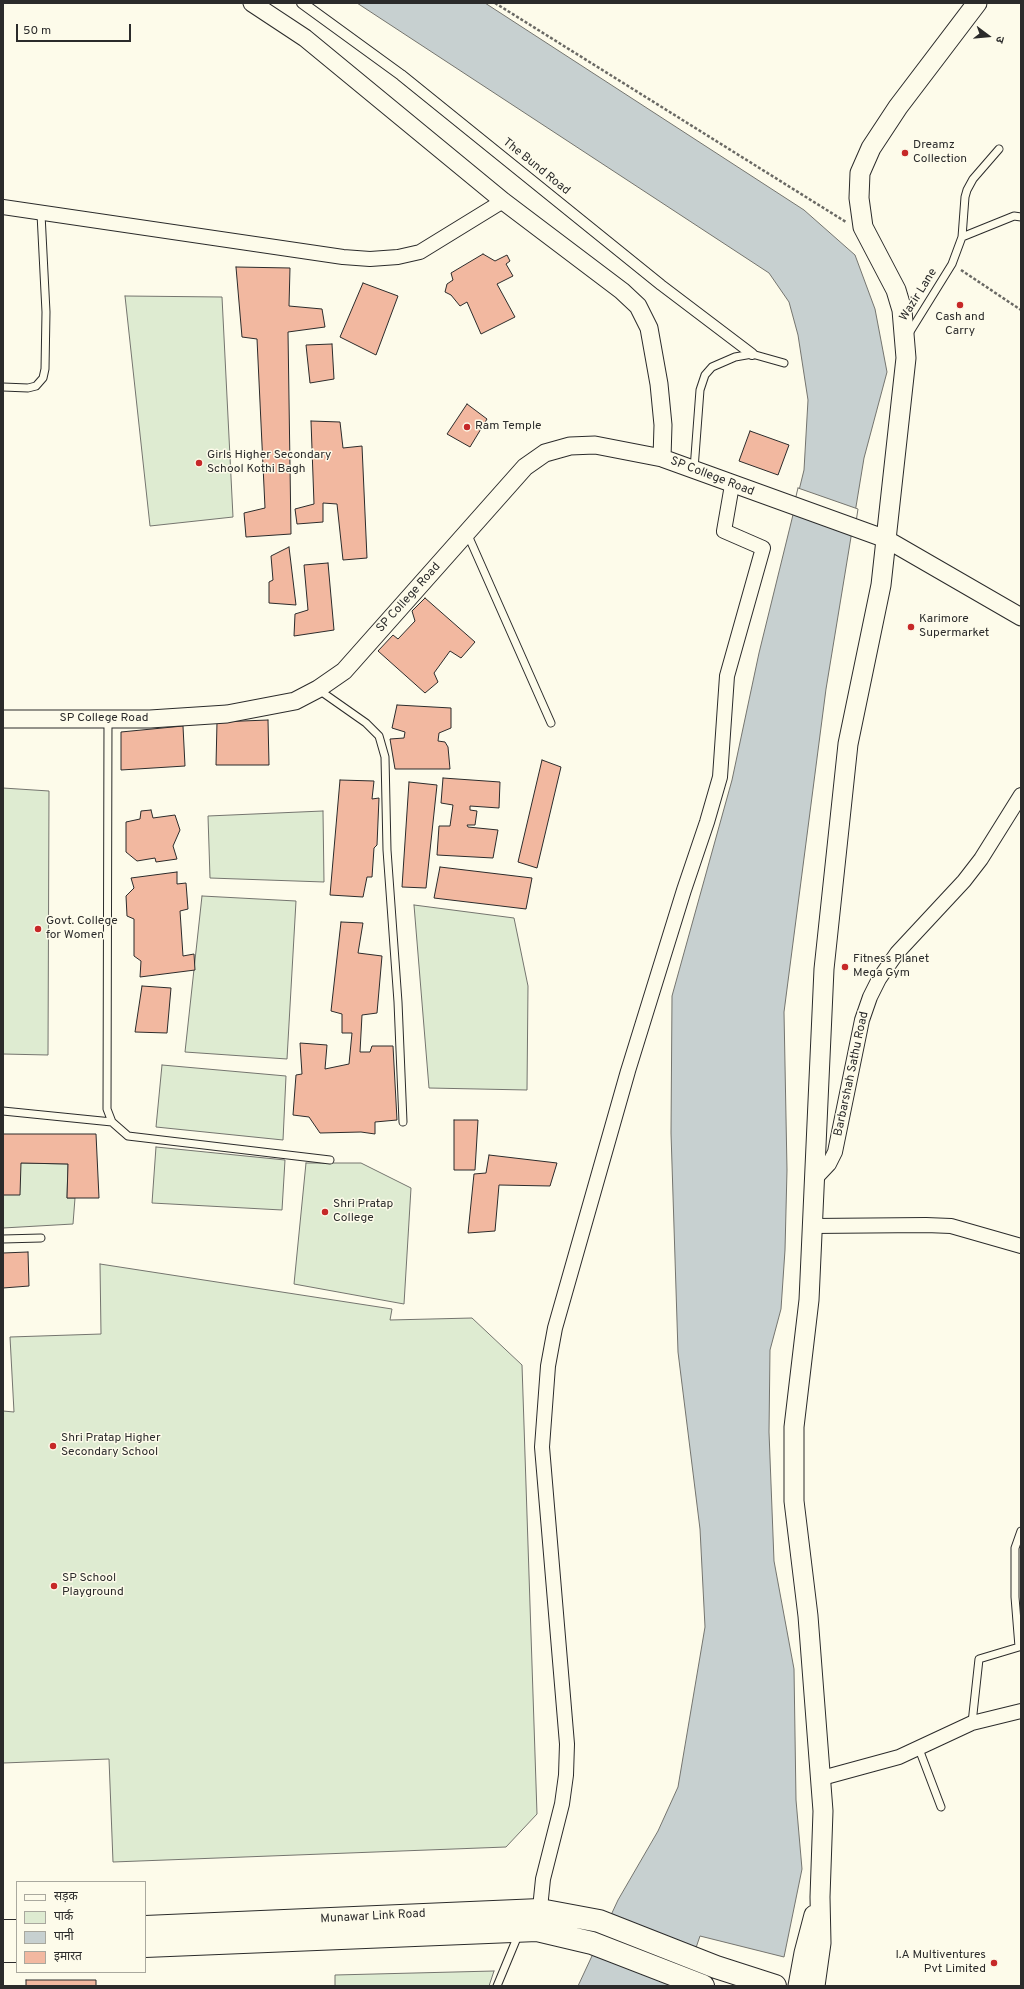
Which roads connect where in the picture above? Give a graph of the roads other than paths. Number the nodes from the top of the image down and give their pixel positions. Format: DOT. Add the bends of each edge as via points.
graph roads {
  1 [pos="252,3"];
  2 [pos="302,3"];
  3 [pos="977,3"];
  4 [pos="999,149"];
  5 [pos="503,201"];
  6 [pos="3,207"];
  7 [pos="42,214"];
  8 [pos="1021,217"];
  9 [pos="962,237"];
  10 [pos="906,338"];
  11 [pos="752,354"];
  12 [pos="784,363"];
  13 [pos="3,387"];
  14 [pos="662,458"];
  15 [pos="694,469"];
  16 [pos="732,485"];
  17 [pos="467,532"];
  18 [pos="886,539"];
  19 [pos="1021,617"];
  20 [pos="318,689"];
  21 [pos="108,718"];
  22 [pos="3,719"];
  23 [pos="551,722"];
  24 [pos="1021,795"];
  25 [pos="3,1111"];
  26 [pos="112,1122"];
  27 [pos="403,1122"];
  28 [pos="330,1160"];
  29 [pos="813,1181"];
  30 [pos="812,1226"];
  31 [pos="41,1238"];
  32 [pos="3,1239"];
  33 [pos="1021,1246"];
  34 [pos="1021,1531"];
  35 [pos="1021,1711"];
  36 [pos="972,1724"];
  37 [pos="919,1749"];
  38 [pos="822,1778"];
  39 [pos="941,1807"];
  40 [pos="820,1897"];
  41 [pos="532,1923"];
  42 [pos="146,1927"];
  43 [pos="3,1931"];
  44 [pos="16,1931"];
  45 [pos="146,1946"];
  46 [pos="3,1951"];
  47 [pos="16,1951"];
  48 [pos="497,1986"];
  49 [pos="703,1986"];
  50 [pos="775,1986"];
  51 [pos="798,1986"];
  52 [pos="815,1986"];
  1 -- 5 [label="street" via="311,42"];
  2 -- 11 [label="street, The Bund Road" via="401,75 661,285"];
  3 -- 10 [label="main road" via="898,107 871,148 860,173 859,198 863,227 896,290"];
  4 -- 9 [label="lane, Wazir Lane" via="973,179 967,190"];
  5 -- 7 [label="street" via="420,252 370,259"];
  5 -- 14 [label="street" via="622,291 638,306 649,328 659,384 663,425"];
  6 -- 7 [label="street"];
  7 -- 13 [label="lane" via="46,312 43,378 39,384 28,388"];
  8 -- 9 [label="lane" via="1014,216"];
  9 -- 10 [label="lane, Wazir Lane" via="952,264"];
  10 -- 18 [label="main road"];
  11 -- 12 [label="lane"];
  11 -- 15 [label="lane" via="721,362 705,375 700,390"];
  14 -- 15 [label="street, SP College Road"];
  14 -- 17 [label="street, SP College Road" via="595,445 570,446 545,453 525,467"];
  15 -- 16 [label="street, SP College Road"];
  16 -- 18 [label="street, SP College Road"];
  16 -- 41 [label="street" via="724,531 763,548 727,676 720,777 628,1071 555,1328 548,1366 542,1447 567,1744 562,1804"];
  17 -- 20 [label="street, SP College Road" via="344,671"];
  17 -- 23 [label="lane"];
  18 -- 19 [label="street, SP College Road"];
  18 -- 29 [label="main road" via="875,622 848,744 824,969"];
  20 -- 21 [label="street, SP College Road" via="295,701 227,714 150,719"];
  20 -- 27 [label="lane" via="366,722 378,736 385,757"];
  21 -- 22 [label="street, SP College Road"];
  21 -- 26 [label="lane" via="108,1109"];
  24 -- 29 [label="street, Barbarshah Sathu Road" via="981,859 897,953 879,979 862,1020 835,1152 829,1164"];
  25 -- 26 [label="lane"];
  26 -- 28 [label="lane" via="128,1136"];
  29 -- 30 [label="main road"];
  30 -- 33 [label="street" via="951,1226"];
  30 -- 38 [label="main road" via="809,1300 794,1428 794,1501 808,1616"];
  31 -- 32 [label="lane"];
  34 -- 36 [label="lane" via="1015,1548 1019,1647 979,1659"];
  35 -- 36 [label="street"];
  36 -- 37 [label="street"];
  37 -- 38 [label="street" via="876,1764"];
  37 -- 39 [label="lane"];
  38 -- 40 [label="main road"];
  40 -- 51 [label="main road" via="804,1953"];
  40 -- 52 [label="main road" via="820,1944"];
  41 -- 42 [label="main road, Munawar Link Road"];
  41 -- 45 [label="main road, Munawar Link Road"];
  41 -- 48 [label="lane"];
  41 -- 49 [label="main road, Munawar Link Road"];
  41 -- 50 [label="main road, Munawar Link Road" via="599,1921 716,1967"];
  43 -- 44 [label="main road"];
  46 -- 47 [label="main road"];
}
